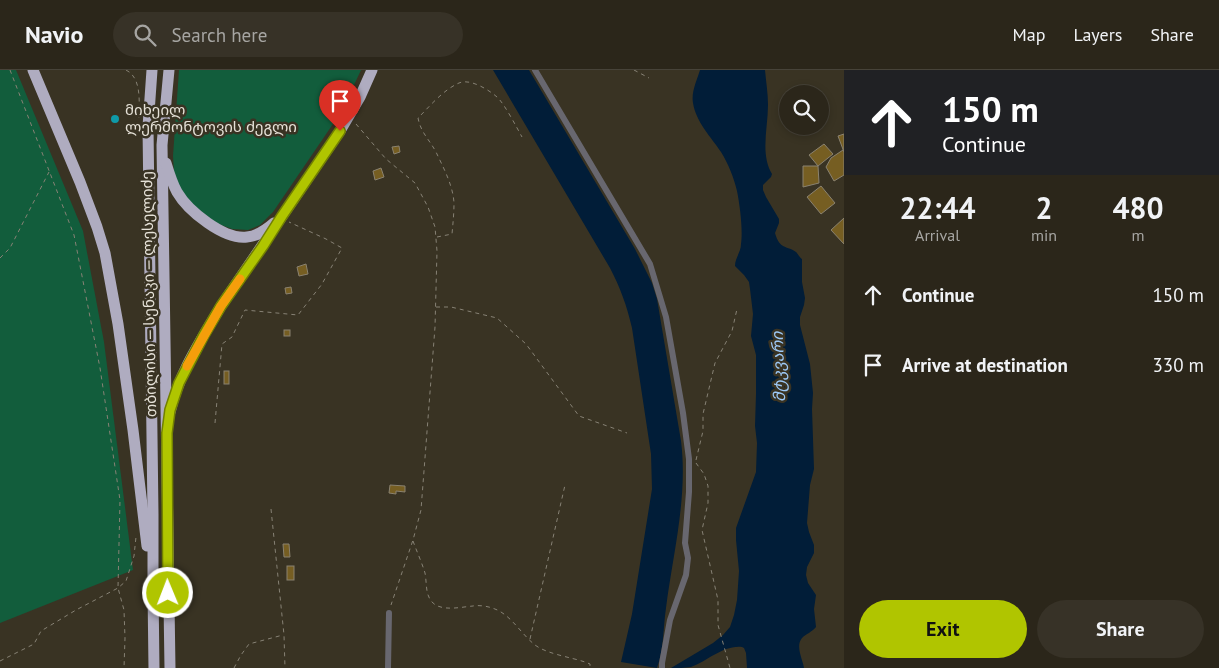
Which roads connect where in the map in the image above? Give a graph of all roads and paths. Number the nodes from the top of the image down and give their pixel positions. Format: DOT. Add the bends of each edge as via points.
graph roads {
  1 [pos="10,70"];
  2 [pos="33,70"];
  3 [pos="126,70"];
  4 [pos="152,70"];
  5 [pos="168,70"];
  6 [pos="372,70"];
  7 [pos="535,70"];
  8 [pos="634,70"];
  9 [pos="649,78"];
  10 [pos="350,115"];
  11 [pos="148,127"];
  12 [pos="522,137"];
  13 [pos="162,154"];
  14 [pos="49,171"];
  15 [pos="281,217"];
  16 [pos="436,237"];
  17 [pos="0,258"];
  18 [pos="436,306"];
  19 [pos="737,309"];
  20 [pos="215,423"];
  21 [pos="167,433"];
  22 [pos="628,433"];
  23 [pos="687,447"];
  24 [pos="696,463"];
  25 [pos="565,485"];
  26 [pos="271,509"];
  27 [pos="136,537"];
  28 [pos="413,540"];
  29 [pos="118,588"];
  30 [pos="153,590"];
  31 [pos="389,613"];
  32 [pos="284,635"];
  33 [pos="530,640"];
  34 [pos="0,661"];
  35 [pos="124,668"];
  36 [pos="154,668"];
  37 [pos="170,668"];
  38 [pos="234,668"];
  39 [pos="285,668"];
  40 [pos="388,668"];
  41 [pos="590,668"];
  42 [pos="662,668"];
  43 [pos="730,668"];
  1 -- 14 [label="path"];
  2 -- 30 [label="highway" via="80,182 104,253 121,343"];
  3 -- 11 [label="path" via="136,81 139,118"];
  4 -- 11 [label="highway, თბილისი — სენაკი — ლესელიძე"];
  5 -- 13 [label="highway, თბილისი — სენაკი — ლესელიძე"];
  6 -- 10 [label="highway"];
  7 -- 23 [label="street" via="650,264 666,317"];
  8 -- 9 [label="path"];
  10 -- 15 [label="highway"];
  10 -- 16 [label="path" via="386,159 414,183 428,207"];
  11 -- 30 [label="highway, თბილისი — სენაკი — ლესელიძე"];
  12 -- 16 [label="path" via="498,98 473,82 460,82 447,90 418,118 453,194 452,234"];
  13 -- 15 [label="highway" via="182,199 217,229 233,236 247,237 262,232"];
  13 -- 21 [label="highway, თბილისი — სენაკი — ლესელიძე"];
  14 -- 17 [label="path" via="10,248"];
  14 -- 29 [label="path" via="74,235 100,368 120,500"];
  15 -- 20 [label="path" via="342,248 322,284 298,315 245,310 232,337 222,344"];
  15 -- 21 [label="highway" via="221,306 186,367 170,410"];
  16 -- 18 [label="path"];
  18 -- 22 [label="path" via="497,318 526,344 579,416"];
  18 -- 28 [label="path" via="421,510"];
  19 -- 24 [label="path" via="732,331 715,363"];
  21 -- 37 [label="highway, თბილისი — სენაკი — ლესელიძე"];
  23 -- 24 [label="path"];
  23 -- 42 [label="street" via="686,576 670,620"];
  24 -- 43 [label="path" via="708,486 702,530 718,600 718,625"];
  25 -- 33 [label="path"];
  26 -- 32 [label="path"];
  27 -- 29 [label="path" via="126,581"];
  28 -- 31 [label="path"];
  28 -- 33 [label="path" via="431,602 451,609 491,607 507,616"];
  29 -- 34 [label="path" via="41,631 34,644"];
  29 -- 35 [label="path" via="124,610"];
  30 -- 36 [label="highway, თბილისი — სენაკი — ლესელიძე"];
  31 -- 40 [label="street"];
  32 -- 38 [label="path" via="249,644"];
  32 -- 39 [label="path"];
  33 -- 41 [label="path" via="549,652 590,664"];
}
